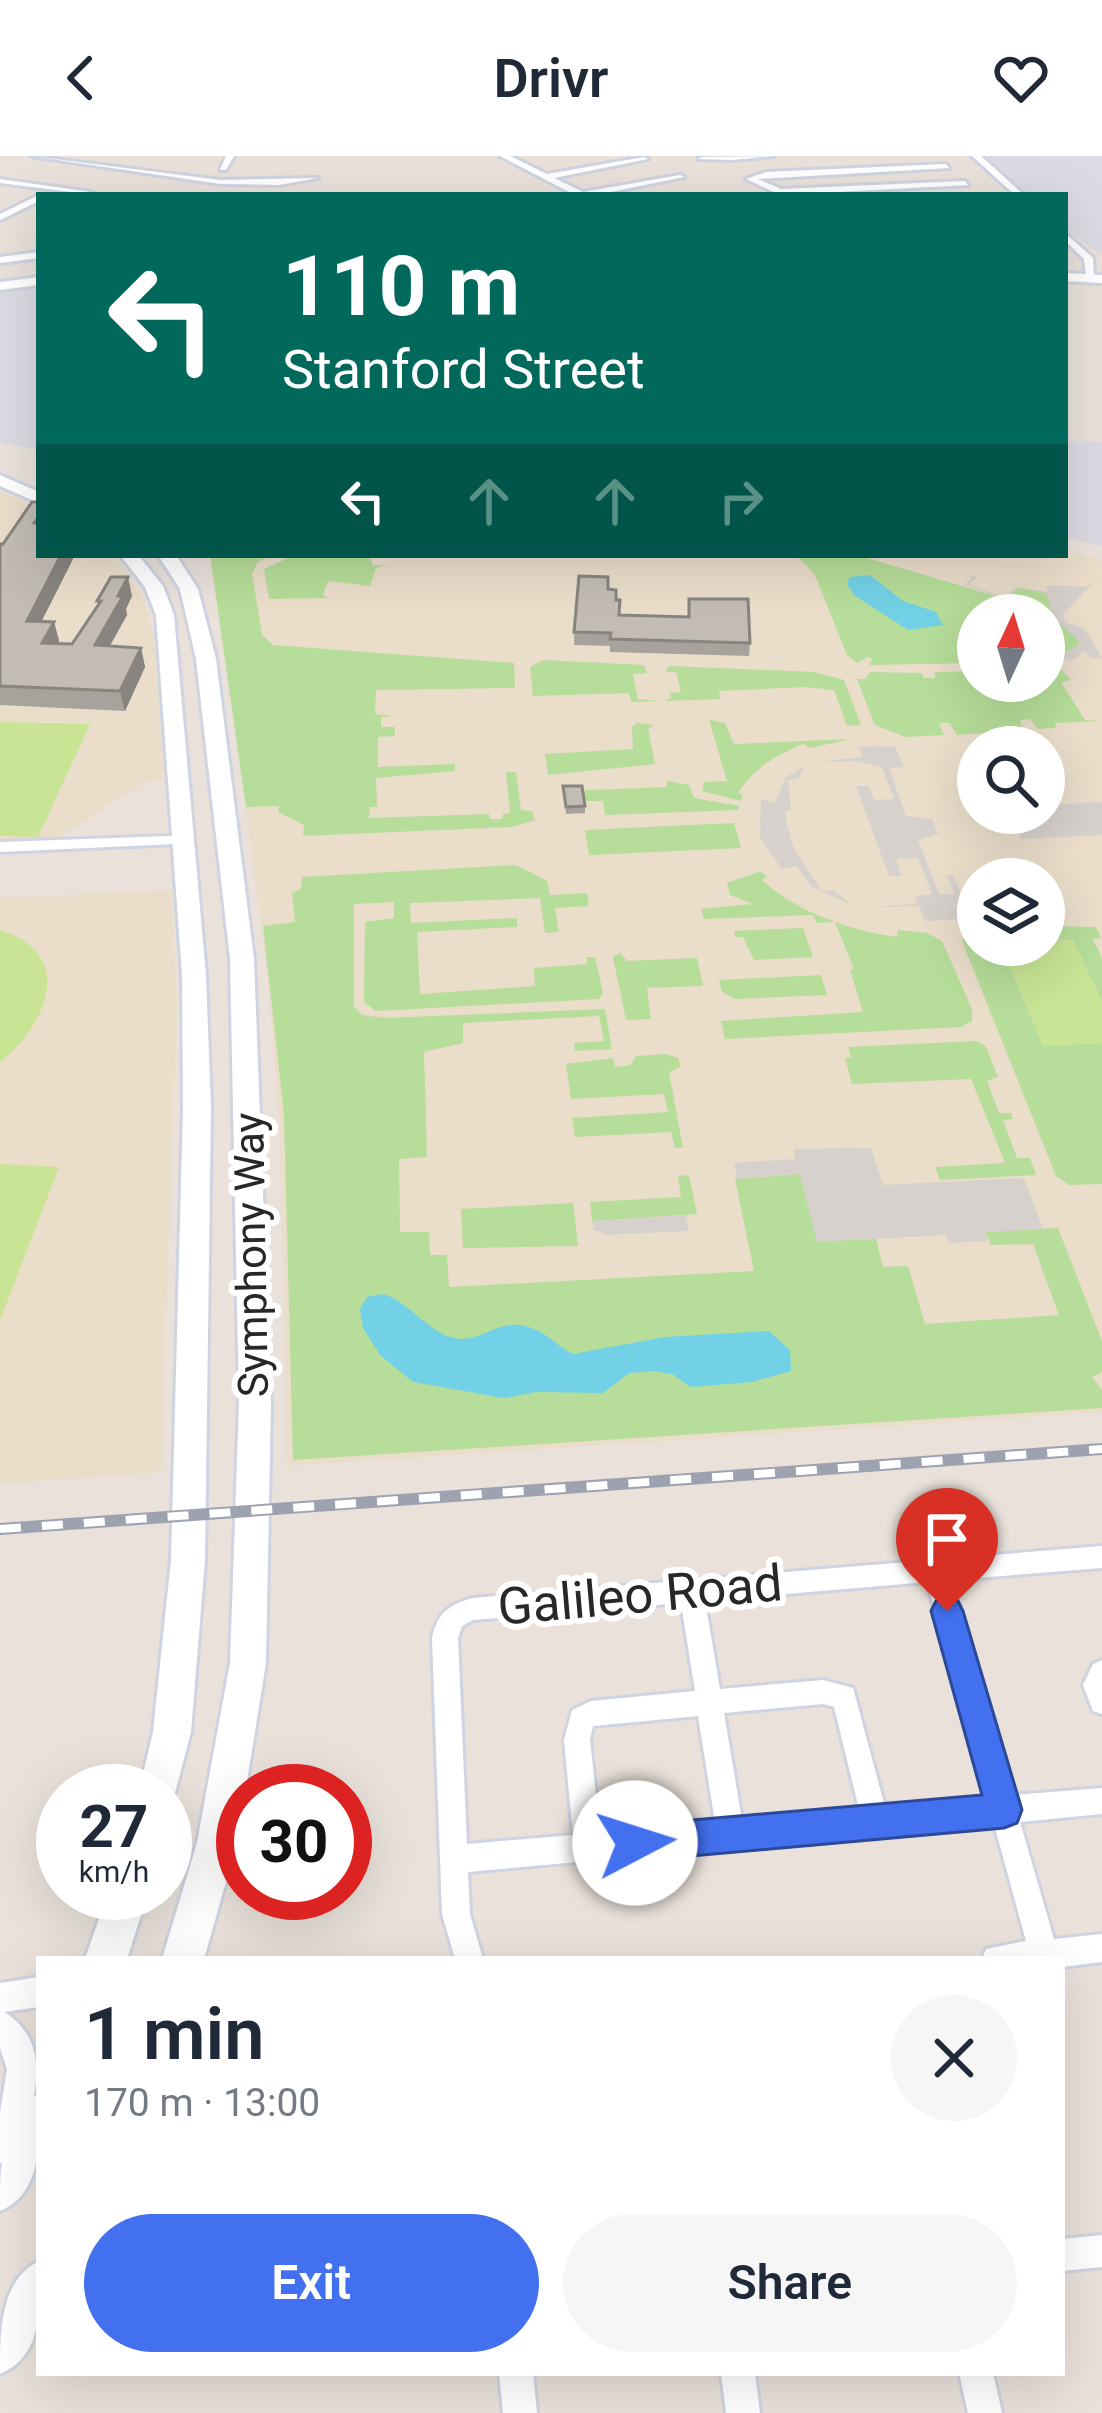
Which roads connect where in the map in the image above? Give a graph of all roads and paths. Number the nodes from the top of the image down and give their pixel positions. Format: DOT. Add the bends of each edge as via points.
graph roads {
  1 [pos="35,156"];
  2 [pos="230,156"];
  3 [pos="526,156"];
  4 [pos="770,156"];
  5 [pos="936,156"];
  6 [pos="976,156"];
  7 [pos="506,157"];
  8 [pos="731,157"];
  9 [pos="151,158"];
  10 [pos="644,159"];
  11 [pos="702,159"];
  12 [pos="67,160"];
  13 [pos="205,166"];
  14 [pos="946,166"];
  15 [pos="223,168"];
  16 [pos="127,169"];
  17 [pos="297,173"];
  18 [pos="545,177"];
  19 [pos="680,177"];
  20 [pos="192,178"];
  21 [pos="314,178"];
  22 [pos="0,180"];
  23 [pos="182,187"];
  24 [pos="56,190"];
  25 [pos="51,192"];
  26 [pos="70,192"];
  27 [pos="576,192"];
  28 [pos="598,192"];
  29 [pos="1017,192"];
  30 [pos="36,199"];
  31 [pos="0,217"];
  32 [pos="1068,240"];
  33 [pos="36,242"];
  34 [pos="36,255"];
  35 [pos="1088,258"];
  36 [pos="5,259"];
  37 [pos="1102,259"];
  38 [pos="1095,278"];
  39 [pos="36,279"];
  40 [pos="0,283"];
  41 [pos="0,459"];
  42 [pos="36,476"];
  43 [pos="0,480"];
  44 [pos="36,497"];
  45 [pos="131,558"];
  46 [pos="169,558"];
  47 [pos="170,841"];
  48 [pos="0,847"];
  49 [pos="1102,1558"];
  50 [pos="936,1571"];
  51 [pos="691,1591"];
  52 [pos="1102,1672"];
  53 [pos="1102,1702"];
  54 [pos="708,1703"];
  55 [pos="164,1764"];
  56 [pos="1102,1801"];
  57 [pos="1004,1810"];
  58 [pos="875,1821"];
  59 [pos="731,1835"];
  60 [pos="587,1847"];
  61 [pos="454,1859"];
  62 [pos="117,1920"];
  63 [pos="1102,1948"];
  64 [pos="105,1950"];
  65 [pos="1044,1954"];
  66 [pos="184,1956"];
  67 [pos="468,1956"];
  68 [pos="1025,1956"];
  69 [pos="36,1992"];
  70 [pos="0,1998"];
  71 [pos="0,2025"];
  72 [pos="36,2122"];
  73 [pos="0,2148"];
  74 [pos="0,2189"];
  75 [pos="1102,2251"];
  76 [pos="1065,2254"];
  77 [pos="36,2289"];
  78 [pos="0,2350"];
  79 [pos="516,2376"];
  80 [pos="738,2376"];
  81 [pos="977,2376"];
  82 [pos="520,2413"];
  83 [pos="743,2413"];
  84 [pos="985,2413"];
  1 -- 12 [label="street"];
  2 -- 15 [label="street"];
  3 -- 7 [label="street"];
  4 -- 8 [label="street"];
  5 -- 14 [label="street"];
  6 -- 29 [label="street"];
  7 -- 18 [label="street"];
  8 -- 11 [label="street"];
  9 -- 16 [label="street"];
  10 -- 18 [label="street"];
  12 -- 16 [label="street"];
  12 -- 22 [label="street"];
  13 -- 15 [label="street"];
  14 -- 14 [label="street" via="760,174 750,179 780,192 968,186"];
  15 -- 17 [label="street"];
  16 -- 20 [label="street"];
  17 -- 20 [label="street" via="279,184"];
  17 -- 21 [label="street"];
  18 -- 27 [label="street"];
  19 -- 28 [label="street"];
  20 -- 23 [label="street"];
  22 -- 24 [label="street"];
  24 -- 25 [label="street"];
  24 -- 26 [label="street"];
  30 -- 31 [label="street"];
  32 -- 35 [label="street"];
  33 -- 36 [label="street"];
  34 -- 36 [label="street"];
  35 -- 37 [label="street"];
  35 -- 38 [label="street"];
  39 -- 40 [label="main road"];
  41 -- 42 [label="main road"];
  43 -- 44 [label="main road"];
  45 -- 55 [label="main road, Symphony Way" via="165,615 196,1027 188,1560"];
  46 -- 66 [label="main road, Symphony Way" via="189,589 206,659 242,959 255,1402 242,1715"];
  47 -- 48 [label="street"];
  49 -- 50 [label="street, Galileo Road"];
  50 -- 51 [label="street, Galileo Road"];
  50 -- 57 [label="street"];
  51 -- 54 [label="street"];
  51 -- 61 [label="street, Galileo Road" via="473,1609 452,1619 445,1638"];
  52 -- 53 [label="street"];
  54 -- 58 [label="street" via="844,1697"];
  54 -- 59 [label="street"];
  54 -- 60 [label="street" via="581,1719"];
  56 -- 57 [label="street"];
  57 -- 58 [label="street"];
  57 -- 65 [label="street"];
  58 -- 59 [label="street"];
  59 -- 60 [label="street"];
  60 -- 61 [label="street"];
  61 -- 67 [label="street, Galileo Road"];
  62 -- 64 [label="main road"];
  63 -- 65 [label="street"];
  65 -- 68 [label="street"];
  69 -- 70 [label="street"];
  71 -- 73 [label="street" via="20,2049 25,2074"];
  72 -- 74 [label="main road"];
  75 -- 76 [label="street"];
  77 -- 78 [label="main road"];
  79 -- 82 [label="street"];
  80 -- 83 [label="street"];
  81 -- 84 [label="street"];
}
